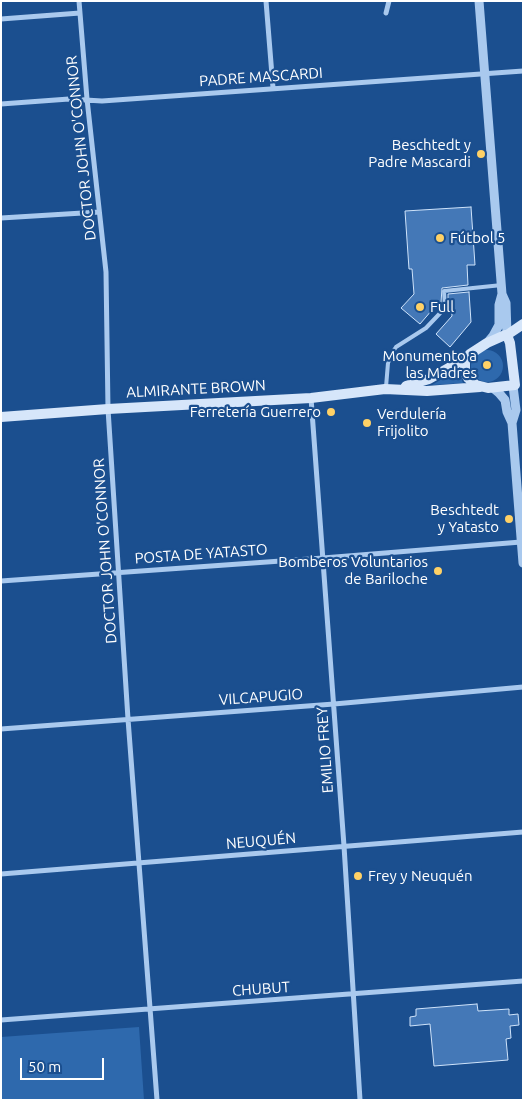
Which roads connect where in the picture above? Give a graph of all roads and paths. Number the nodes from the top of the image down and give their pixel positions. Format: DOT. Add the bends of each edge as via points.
graph roads {
  1 [pos="79,1"];
  2 [pos="266,1"];
  3 [pos="389,1"];
  4 [pos="479,1"];
  5 [pos="80,13"];
  6 [pos="386,13"];
  7 [pos="1,19"];
  8 [pos="523,71"];
  9 [pos="485,74"];
  10 [pos="273,88"];
  11 [pos="87,99"];
  12 [pos="1,104"];
  13 [pos="99,212"];
  14 [pos="1,218"];
  15 [pos="502,289"];
  16 [pos="523,324"];
  17 [pos="523,331"];
  18 [pos="508,338"];
  19 [pos="487,343"];
  20 [pos="468,357"];
  21 [pos="514,367"];
  22 [pos="523,374"];
  23 [pos="517,385"];
  24 [pos="480,387"];
  25 [pos="493,388"];
  26 [pos="389,389"];
  27 [pos="311,398"];
  28 [pos="108,409"];
  29 [pos="1,417"];
  30 [pos="512,423"];
  31 [pos="521,542"];
  32 [pos="324,558"];
  33 [pos="523,563"];
  34 [pos="119,572"];
  35 [pos="1,581"];
  36 [pos="523,687"];
  37 [pos="334,704"];
  38 [pos="128,719"];
  39 [pos="1,729"];
  40 [pos="523,832"];
  41 [pos="344,846"];
  42 [pos="140,864"];
  43 [pos="1,874"];
  44 [pos="523,981"];
  45 [pos="354,994"];
  46 [pos="151,1009"];
  47 [pos="1,1020"];
  48 [pos="157,1100"];
  49 [pos="360,1100"];
  1 -- 5 [label="street, DOCTOR JOHN O'CONNOR"];
  2 -- 10 [label="street"];
  3 -- 6 [label="street"];
  4 -- 9 [label="street"];
  5 -- 7 [label="street"];
  5 -- 11 [label="street, DOCTOR JOHN O'CONNOR"];
  8 -- 9 [label="street, PADRE MASCARDI"];
  9 -- 10 [label="street, PADRE MASCARDI"];
  9 -- 15 [label="street"];
  10 -- 11 [label="street, PADRE MASCARDI" via="102,101"];
  11 -- 12 [label="street, PADRE MASCARDI"];
  11 -- 13 [label="street, DOCTOR JOHN O'CONNOR"];
  13 -- 14 [label="street"];
  13 -- 28 [label="street, DOCTOR JOHN O'CONNOR" via="106,272"];
  15 -- 18 [label="street"];
  15 -- 19 [label="street" via="499,325"];
  15 -- 26 [label="lane" via="444,291 445,308 426,328 392,353 388,363"];
  16 -- 18 [label="main road"];
  17 -- 18 [label="main road"];
  18 -- 19 [label="main road, ALMIRANTE BROWN"];
  18 -- 21 [label="main road"];
  19 -- 20 [label="main road, ALMIRANTE BROWN"];
  20 -- 24 [label="main road" via="464,364 465,373"];
  20 -- 26 [label="main road, ALMIRANTE BROWN" via="429,379"];
  21 -- 22 [label="street"];
  21 -- 23 [label="main road"];
  23 -- 25 [label="main road, ALMIRANTE BROWN"];
  23 -- 30 [label="street"];
  24 -- 25 [label="main road, ALMIRANTE BROWN"];
  24 -- 26 [label="main road, ALMIRANTE BROWN" via="427,391"];
  25 -- 30 [label="street" via="505,400"];
  26 -- 27 [label="main road, ALMIRANTE BROWN"];
  27 -- 28 [label="main road, ALMIRANTE BROWN"];
  27 -- 32 [label="street, EMILIO FREY"];
  28 -- 29 [label="main road, ALMIRANTE BROWN"];
  28 -- 34 [label="street, DOCTOR JOHN O'CONNOR"];
  30 -- 31 [label="street"];
  31 -- 32 [label="street, POSTA DE YATASTO"];
  31 -- 33 [label="street"];
  32 -- 34 [label="street, POSTA DE YATASTO"];
  32 -- 37 [label="street, EMILIO FREY"];
  34 -- 35 [label="street, POSTA DE YATASTO"];
  34 -- 38 [label="street, DOCTOR JOHN O'CONNOR"];
  36 -- 37 [label="street, VILCAPUGIO"];
  37 -- 38 [label="street, VILCAPUGIO"];
  37 -- 41 [label="street, EMILIO FREY"];
  38 -- 39 [label="street, VILCAPUGIO"];
  38 -- 42 [label="street, DOCTOR JOHN O'CONNOR"];
  40 -- 41 [label="street, NEUQUÉN"];
  41 -- 42 [label="street, NEUQUÉN"];
  41 -- 45 [label="street, EMILIO FREY"];
  42 -- 43 [label="street, NEUQUÉN"];
  42 -- 46 [label="street, DOCTOR JOHN O'CONNOR"];
  44 -- 45 [label="street, CHUBUT"];
  45 -- 46 [label="street, CHUBUT"];
  45 -- 49 [label="street, EMILIO FREY"];
  46 -- 47 [label="street, CHUBUT"];
  46 -- 48 [label="street, DOCTOR JOHN O'CONNOR"];
}
